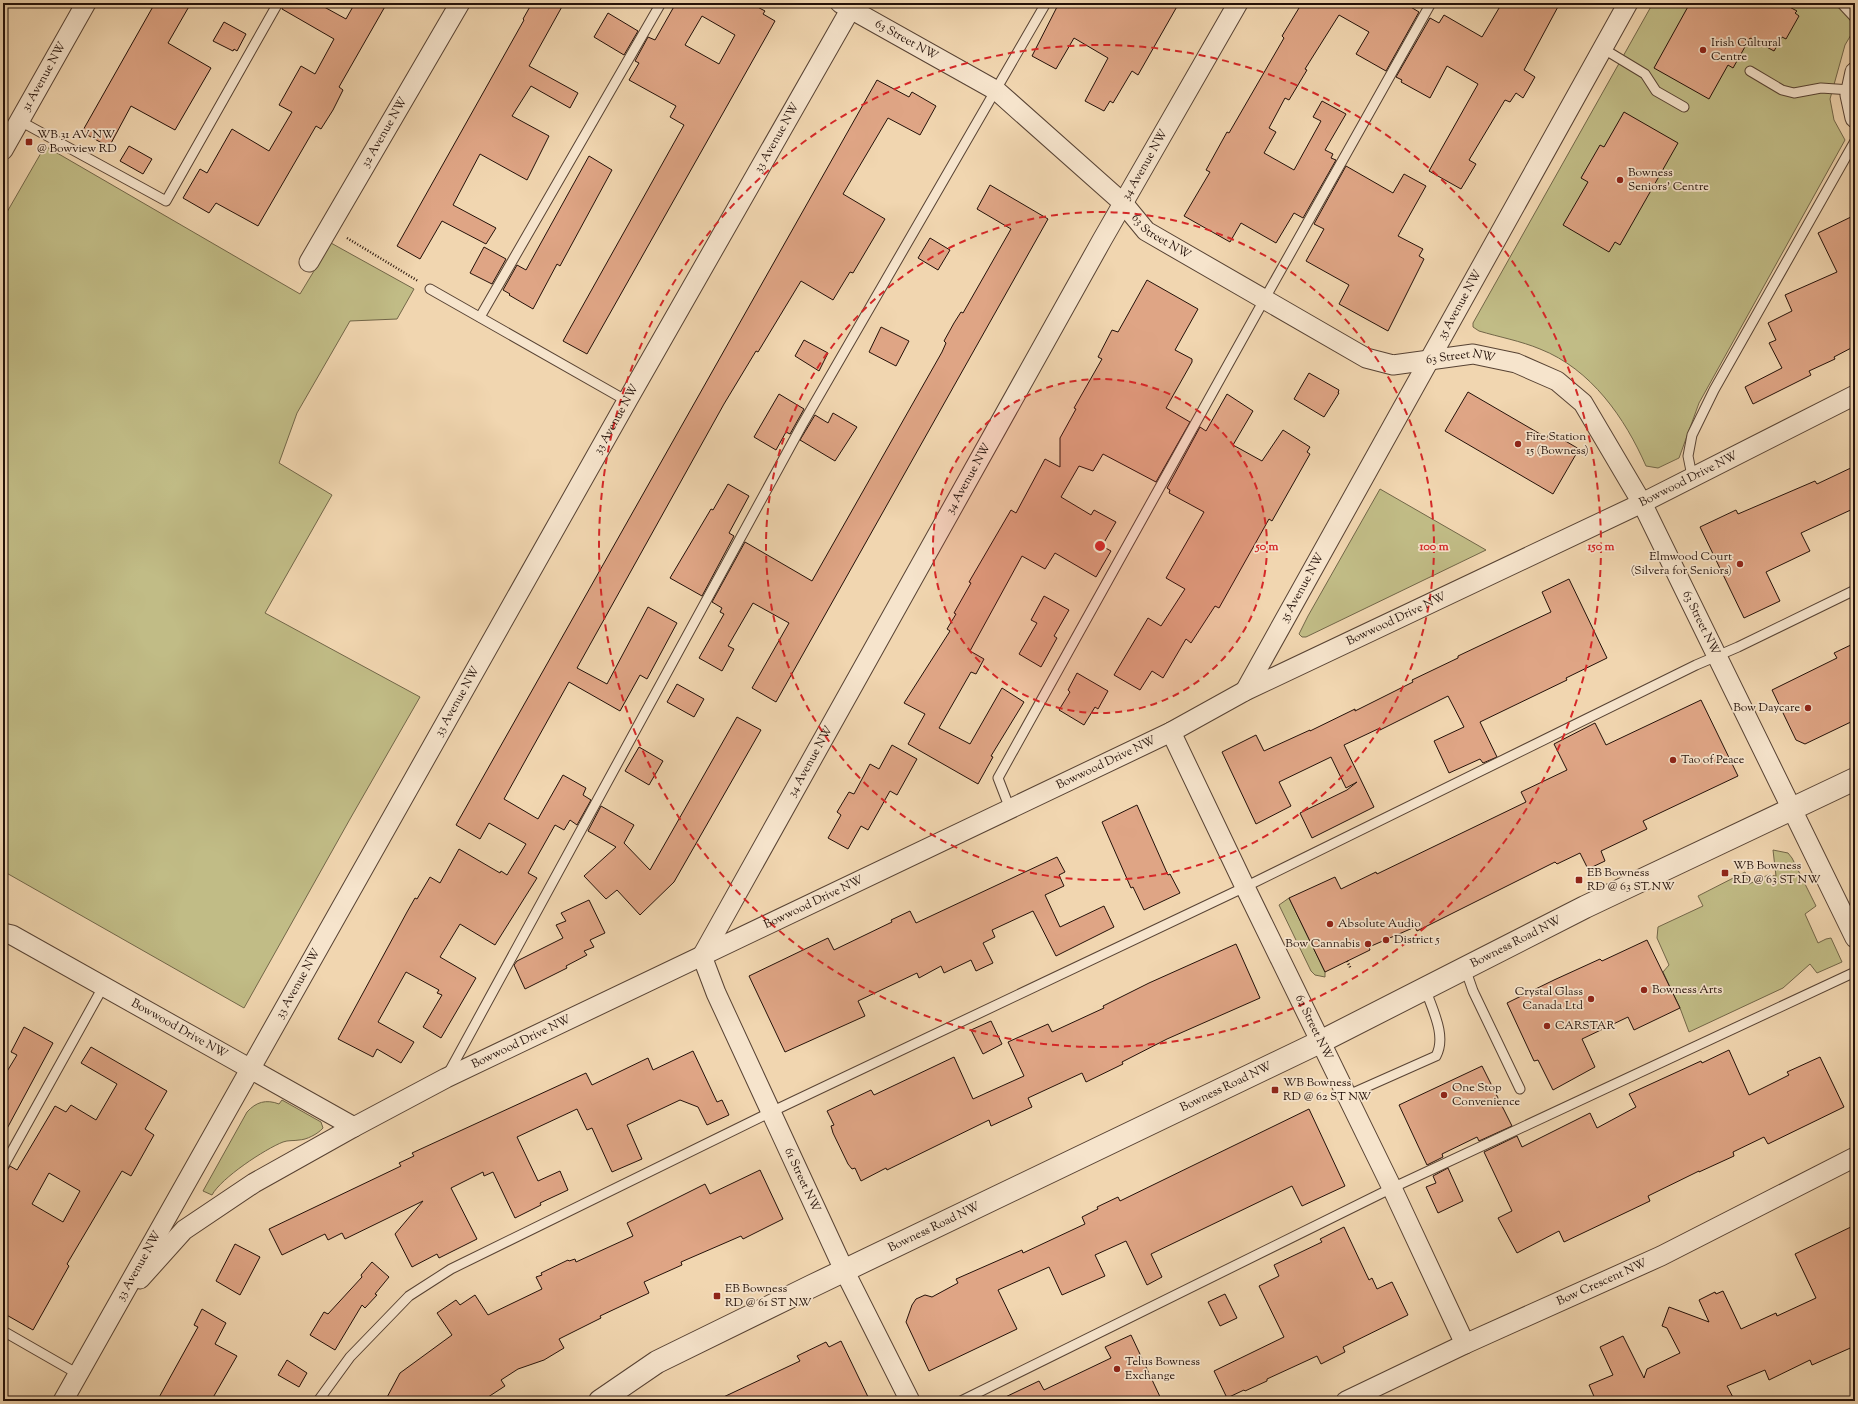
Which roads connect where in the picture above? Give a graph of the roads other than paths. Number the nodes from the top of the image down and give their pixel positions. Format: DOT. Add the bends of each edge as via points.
graph roads {
  1 [pos="86,3"];
  2 [pos="278,3"];
  3 [pos="460,3"];
  4 [pos="661,3"];
  5 [pos="1046,3"];
  6 [pos="1238,3"];
  7 [pos="1431,3"];
  8 [pos="1628,3"];
  9 [pos="1841,3"];
  10 [pos="848,5"];
  11 [pos="1855,18"];
  12 [pos="1602,48"];
  13 [pos="1750,71"];
  14 [pos="1853,81"];
  15 [pos="997,91"];
  16 [pos="1684,106"];
  17 [pos="1855,118"];
  18 [pos="20,121"];
  19 [pos="1855,140"];
  20 [pos="3,150"];
  21 [pos="1123,203"];
  22 [pos="309,262"];
  23 [pos="430,289"];
  24 [pos="1264,300"];
  25 [pos="480,317"];
  26 [pos="1427,361"];
  27 [pos="1855,395"];
  28 [pos="627,401"];
  29 [pos="1692,476"];
  30 [pos="1642,503"];
  31 [pos="1855,590"];
  32 [pos="1716,656"];
  33 [pos="1245,691"];
  34 [pos="1172,732"];
  35 [pos="1855,779"];
  36 [pos="1010,809"];
  37 [pos="1792,810"];
  38 [pos="1244,888"];
  39 [pos="3,933"];
  40 [pos="1855,938"];
  41 [pos="702,956"];
  42 [pos="1465,968"];
  43 [pos="1855,972"];
  44 [pos="103,986"];
  45 [pos="1426,988"];
  46 [pos="1320,1042"];
  47 [pos="251,1069"];
  48 [pos="446,1078"];
  49 [pos="1520,1089"];
  50 [pos="1346,1096"];
  51 [pos="771,1112"];
  52 [pos="354,1127"];
  53 [pos="1855,1157"];
  54 [pos="3,1167"];
  55 [pos="1392,1188"];
  56 [pos="844,1270"];
  57 [pos="116,1305"];
  58 [pos="3,1331"];
  59 [pos="1465,1344"];
  60 [pos="78,1374"];
  61 [pos="63,1401"];
  62 [pos="318,1401"];
  63 [pos="600,1401"];
  64 [pos="910,1401"];
  65 [pos="962,1401"];
  66 [pos="1346,1401"];
  1 -- 18 [label="street, 31 Avenue NW"];
  2 -- 18 [label="lane" via="166,201"];
  3 -- 22 [label="street, 32 Avenue NW"];
  4 -- 25 [label="lane"];
  5 -- 15 [label="lane"];
  6 -- 21 [label="street, 34 Avenue NW"];
  7 -- 24 [label="lane"];
  8 -- 12 [label="street, 35 Avenue NW"];
  9 -- 11 [label="lane"];
  10 -- 15 [label="street, 63 Street NW"];
  10 -- 28 [label="street, 33 Avenue NW"];
  12 -- 16 [label="lane" via="1645,74 1656,91"];
  12 -- 26 [label="street, 35 Avenue NW"];
  13 -- 14 [label="lane" via="1782,90 1794,93"];
  14 -- 17 [label="street" via="1851,106"];
  15 -- 21 [label="street, 63 Street NW"];
  15 -- 48 [label="lane" via="802,426"];
  18 -- 20 [label="street, 31 Avenue NW"];
  19 -- 29 [label="lane" via="1714,390 1692,435 1688,456"];
  21 -- 24 [label="street, 63 Street NW" via="1146,231"];
  21 -- 41 [label="street, 34 Avenue NW"];
  23 -- 25 [label="lane"];
  24 -- 26 [label="street, 63 Street NW" via="1366,358 1393,365"];
  24 -- 36 [label="lane" via="998,778"];
  25 -- 28 [label="lane"];
  26 -- 30 [label="street, 63 Street NW" via="1473,354 1516,364 1557,381 1583,403"];
  26 -- 33 [label="street, 35 Avenue NW"];
  27 -- 29 [label="street, Bowwood Drive NW"];
  28 -- 47 [label="street, 33 Avenue NW"];
  29 -- 30 [label="street, Bowwood Drive NW"];
  30 -- 32 [label="street, 63 Street NW"];
  30 -- 33 [label="street, Bowwood Drive NW"];
  31 -- 32 [label="lane"];
  32 -- 37 [label="street, 63 Street NW"];
  32 -- 38 [label="lane"];
  33 -- 34 [label="street, Bowwood Drive NW"];
  34 -- 36 [label="street, Bowwood Drive NW"];
  34 -- 38 [label="street, 62 Street NW"];
  35 -- 37 [label="street, Bowness Road NW"];
  36 -- 41 [label="street, Bowwood Drive NW"];
  37 -- 40 [label="street, 63 Street NW"];
  37 -- 42 [label="street, Bowness Road NW" via="1585,907"];
  38 -- 46 [label="street, 62 Street NW"];
  38 -- 51 [label="lane"];
  39 -- 44 [label="street, Bowwood Drive NW" via="12,935"];
  41 -- 48 [label="street, Bowwood Drive NW"];
  41 -- 51 [label="street, 61 Street NW" via="716,993"];
  42 -- 45 [label="street, Bowness Road NW"];
  42 -- 49 [label="lane" via="1473,991"];
  43 -- 55 [label="lane"];
  44 -- 47 [label="street, Bowwood Drive NW"];
  44 -- 54 [label="lane"];
  45 -- 46 [label="street, Bowness Road NW"];
  45 -- 50 [label="lane" via="1440,1036 1440,1048 1436,1056"];
  46 -- 50 [label="street, 62 Street NW"];
  46 -- 56 [label="street, Bowness Road NW"];
  47 -- 52 [label="street, Bowwood Drive NW"];
  47 -- 57 [label="street, 33 Avenue NW"];
  48 -- 52 [label="street, Bowwood Drive NW"];
  50 -- 55 [label="street, 62 Street NW"];
  51 -- 56 [label="street, 61 Street NW"];
  51 -- 62 [label="lane" via="451,1269 409,1296 350,1357"];
  52 -- 57 [label="street, Bowwood Drive NW" via="254,1182 184,1230"];
  53 -- 59 [label="street, Bow Crescent NW" via="1661,1256"];
  55 -- 59 [label="street, 62 Street NW"];
  55 -- 65 [label="lane"];
  56 -- 63 [label="street, Bowness Road NW" via="657,1362"];
  56 -- 64 [label="street, 61 Street NW"];
  57 -- 60 [label="street, 33 Avenue NW"];
  58 -- 60 [label="lane"];
  59 -- 66 [label="street, Bow Crescent NW"];
  60 -- 61 [label="street, 33 Avenue NW"];
}
